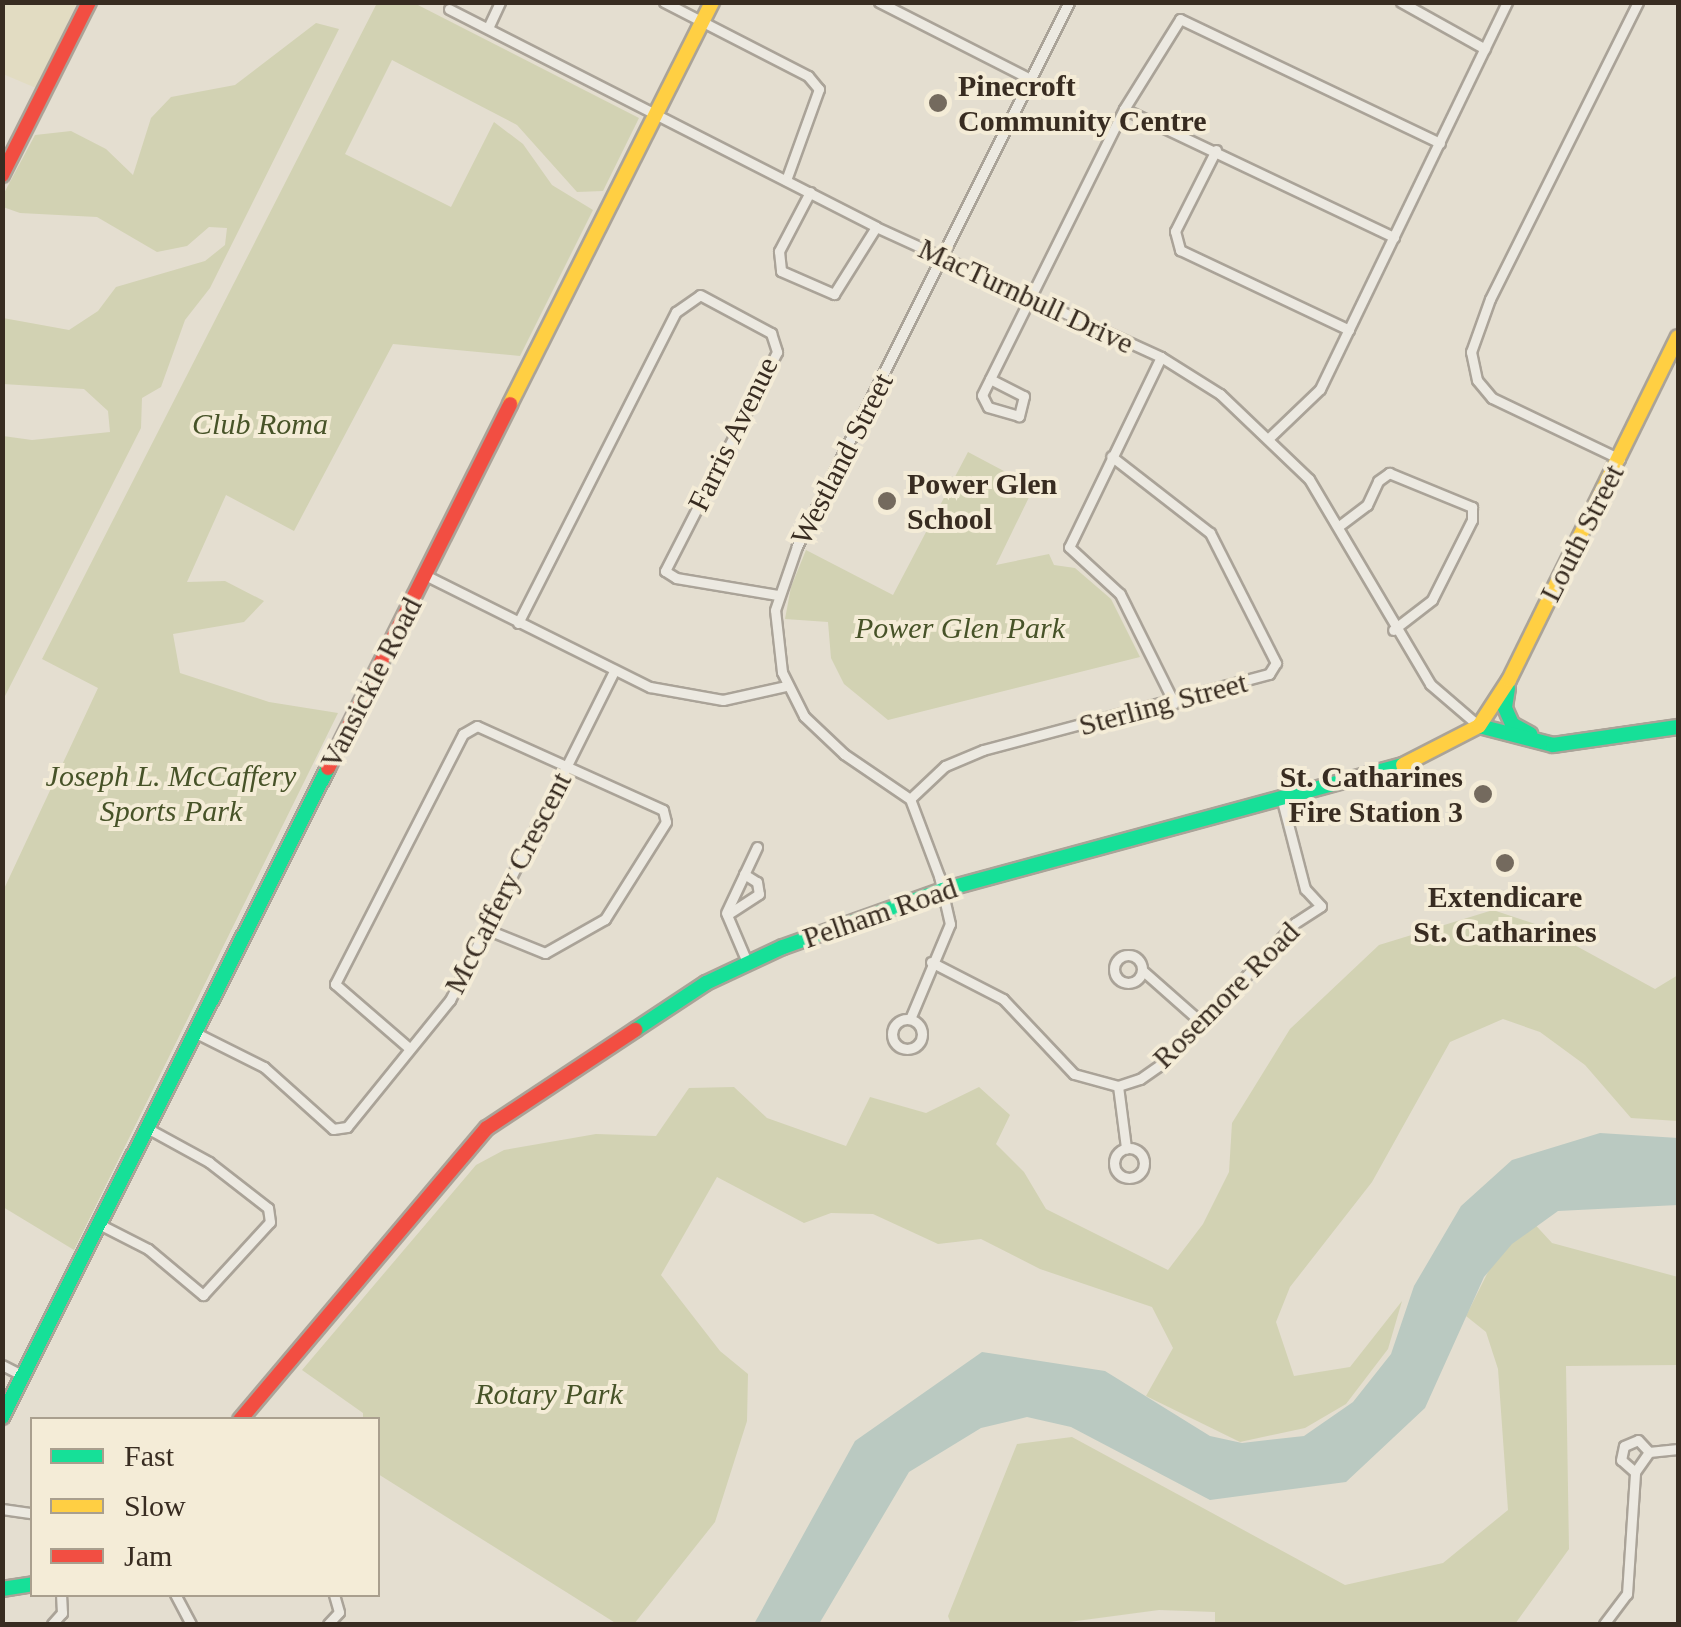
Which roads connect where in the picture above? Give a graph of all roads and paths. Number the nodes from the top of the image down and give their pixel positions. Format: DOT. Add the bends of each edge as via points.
graph roads {
  1 [pos="89,2"];
  2 [pos="500,2"];
  3 [pos="664,2"];
  4 [pos="712,2"];
  5 [pos="879,2"];
  6 [pos="1068,2"];
  7 [pos="1401,2"];
  8 [pos="1508,2"];
  9 [pos="1638,2"];
  10 [pos="450,9"];
  11 [pos="702,22"];
  12 [pos="488,28"];
  13 [pos="1485,48"];
  14 [pos="1032,80"];
  15 [pos="1124,109"];
  16 [pos="657,113"];
  17 [pos="1440,143"];
  18 [pos="9,147"];
  19 [pos="1216,150"];
  20 [pos="2,175"];
  21 [pos="786,180"];
  22 [pos="810,192"];
  23 [pos="876,227"];
  24 [pos="1394,237"];
  25 [pos="943,259"];
  26 [pos="1030,299"];
  27 [pos="1349,330"];
  28 [pos="1678,337"];
  29 [pos="1161,357"];
  30 [pos="990,380"];
  31 [pos="1270,437"];
  32 [pos="1111,456"];
  33 [pos="1620,459"];
  34 [pos="1339,526"];
  35 [pos="425,576"];
  36 [pos="778,595"];
  37 [pos="518,623"];
  38 [pos="1393,630"];
  39 [pos="614,671"];
  40 [pos="1509,680"];
  41 [pos="786,686"];
  42 [pos="1174,703"];
  43 [pos="1479,726"];
  44 [pos="1678,727"];
  45 [pos="1553,745"];
  46 [pos="567,766"];
  47 [pos="1280,794"];
  48 [pos="910,799"];
  49 [pos="757,848"];
  50 [pos="744,874"];
  51 [pos="943,890"];
  52 [pos="728,921"];
  53 [pos="488,930"];
  54 [pos="747,962"];
  55 [pos="931,962"];
  56 [pos="1142,970"];
  57 [pos="910,1019"];
  58 [pos="1202,1024"];
  59 [pos="196,1033"];
  60 [pos="409,1048"];
  61 [pos="1118,1086"];
  62 [pos="147,1128"];
  63 [pos="1126,1148"];
  64 [pos="99,1224"];
  65 [pos="2,1366"];
  66 [pos="22,1375"];
  67 [pos="2,1417"];
  68 [pos="243,1417"];
  69 [pos="1678,1449"];
  70 [pos="1649,1452"];
  71 [pos="1635,1472"];
  72 [pos="2,1509"];
  73 [pos="30,1514"];
  74 [pos="30,1584"];
  75 [pos="2,1589"];
  76 [pos="61,1597"];
  77 [pos="180,1597"];
  78 [pos="335,1597"];
  79 [pos="52,1624"];
  80 [pos="191,1624"];
  81 [pos="328,1624"];
  82 [pos="1604,1624"];
  1 -- 18 [label="main road"];
  2 -- 12 [label="street"];
  3 -- 11 [label="street"];
  4 -- 11 [label="main road, Vansickle Road"];
  5 -- 14 [label="street"];
  6 -- 14 [label="street, Westland Street"];
  7 -- 13 [label="street"];
  8 -- 13 [label="street"];
  9 -- 33 [label="street" via="1490,299 1471,352 1477,380 1492,398"];
  10 -- 12 [label="street, MacTurnbull Drive"];
  11 -- 16 [label="main road, Vansickle Road"];
  11 -- 21 [label="street" via="808,76 819,89"];
  12 -- 16 [label="street, MacTurnbull Drive"];
  13 -- 17 [label="street"];
  14 -- 25 [label="street, Westland Street"];
  15 -- 17 [label="street" via="1172,25 1187,18"];
  15 -- 19 [label="street"];
  15 -- 26 [label="street"];
  16 -- 21 [label="street, MacTurnbull Drive"];
  16 -- 35 [label="main road, Vansickle Road"];
  17 -- 24 [label="street"];
  18 -- 20 [label="main road"];
  19 -- 24 [label="street"];
  19 -- 27 [label="street" via="1175,231 1180,250"];
  21 -- 22 [label="street, MacTurnbull Drive"];
  22 -- 23 [label="street, MacTurnbull Drive"];
  22 -- 23 [label="street" via="780,251 781,271 834,294"];
  23 -- 25 [label="street, MacTurnbull Drive"];
  24 -- 27 [label="street"];
  25 -- 26 [label="street, MacTurnbull Drive"];
  25 -- 36 [label="street, Westland Street"];
  26 -- 29 [label="street, MacTurnbull Drive"];
  26 -- 30 [label="street"];
  27 -- 31 [label="street" via="1320,389"];
  28 -- 33 [label="main road, Louth Street"];
  29 -- 31 [label="street, MacTurnbull Drive" via="1220,394"];
  29 -- 32 [label="street"];
  30 -- 30 [label="street" via="1024,396 1019,416 1010,419 983,403"];
  31 -- 34 [label="street, MacTurnbull Drive"];
  32 -- 42 [label="street" via="1069,547 1120,594"];
  32 -- 42 [label="street, Sterling Street" via="1210,533 1276,662 1262,679"];
  33 -- 40 [label="main road, Louth Street"];
  34 -- 38 [label="street, MacTurnbull Drive"];
  34 -- 38 [label="street" via="1367,506 1378,480 1389,473 1472,508 1432,600"];
  35 -- 37 [label="street"];
  35 -- 59 [label="main road, Vansickle Road"];
  36 -- 37 [label="street, Farris Avenue" via="666,571 777,352 771,334 700,295 676,312"];
  36 -- 41 [label="street, Westland Street" via="776,637"];
  37 -- 39 [label="street"];
  38 -- 43 [label="street, MacTurnbull Drive" via="1430,684"];
  39 -- 41 [label="street" via="694,698 723,700"];
  39 -- 46 [label="street, McCaffery Crescent"];
  40 -- 43 [label="main road, Louth Street"];
  40 -- 45 [label="main road" via="1505,708 1512,724"];
  41 -- 48 [label="street, Westland Street" via="822,736"];
  42 -- 48 [label="street, Sterling Street" via="982,750 945,766"];
  43 -- 45 [label="main road"];
  43 -- 47 [label="main road, Pelham Road" via="1414,762"];
  44 -- 45 [label="main road"];
  46 -- 53 [label="street, McCaffery Crescent"];
  46 -- 53 [label="street" via="660,808 666,822 606,919 543,954"];
  46 -- 60 [label="street" via="477,726 458,742 335,984"];
  47 -- 51 [label="main road, Pelham Road"];
  47 -- 58 [label="street, Rosemore Road" via="1305,889 1321,906 1295,923"];
  48 -- 51 [label="street"];
  49 -- 50 [label="street"];
  50 -- 52 [label="street"];
  50 -- 52 [label="street" via="758,884 759,894 729,909"];
  51 -- 54 [label="main road, Pelham Road"];
  51 -- 55 [label="street" via="950,924"];
  52 -- 54 [label="street"];
  53 -- 60 [label="street, McCaffery Crescent" via="450,1000"];
  54 -- 68 [label="main road, Pelham Road" via="580,1061 487,1128"];
  55 -- 57 [label="street"];
  55 -- 61 [label="street, Rosemore Road" via="1003,999 1069,1071"];
  56 -- 58 [label="street"];
  58 -- 61 [label="street, Rosemore Road" via="1159,1068"];
  59 -- 60 [label="street, McCaffery Crescent" via="264,1068 338,1130"];
  59 -- 62 [label="main road, Vansickle Road"];
  61 -- 63 [label="street"];
  62 -- 64 [label="main road, Vansickle Road"];
  62 -- 64 [label="street" via="210,1162 268,1208 270,1222 207,1295 194,1292 148,1250"];
  64 -- 66 [label="main road, Vansickle Road"];
  65 -- 66 [label="street"];
  66 -- 67 [label="main road, Vansickle Road"];
  69 -- 70 [label="street"];
  70 -- 71 [label="street"];
  70 -- 71 [label="street" via="1638,1440 1624,1446 1621,1460"];
  71 -- 82 [label="street" via="1626,1594"];
  72 -- 73 [label="street"];
  74 -- 75 [label="main road"];
  76 -- 79 [label="street" via="62,1613"];
  77 -- 80 [label="street"];
  78 -- 81 [label="street" via="339,1612"];
}
